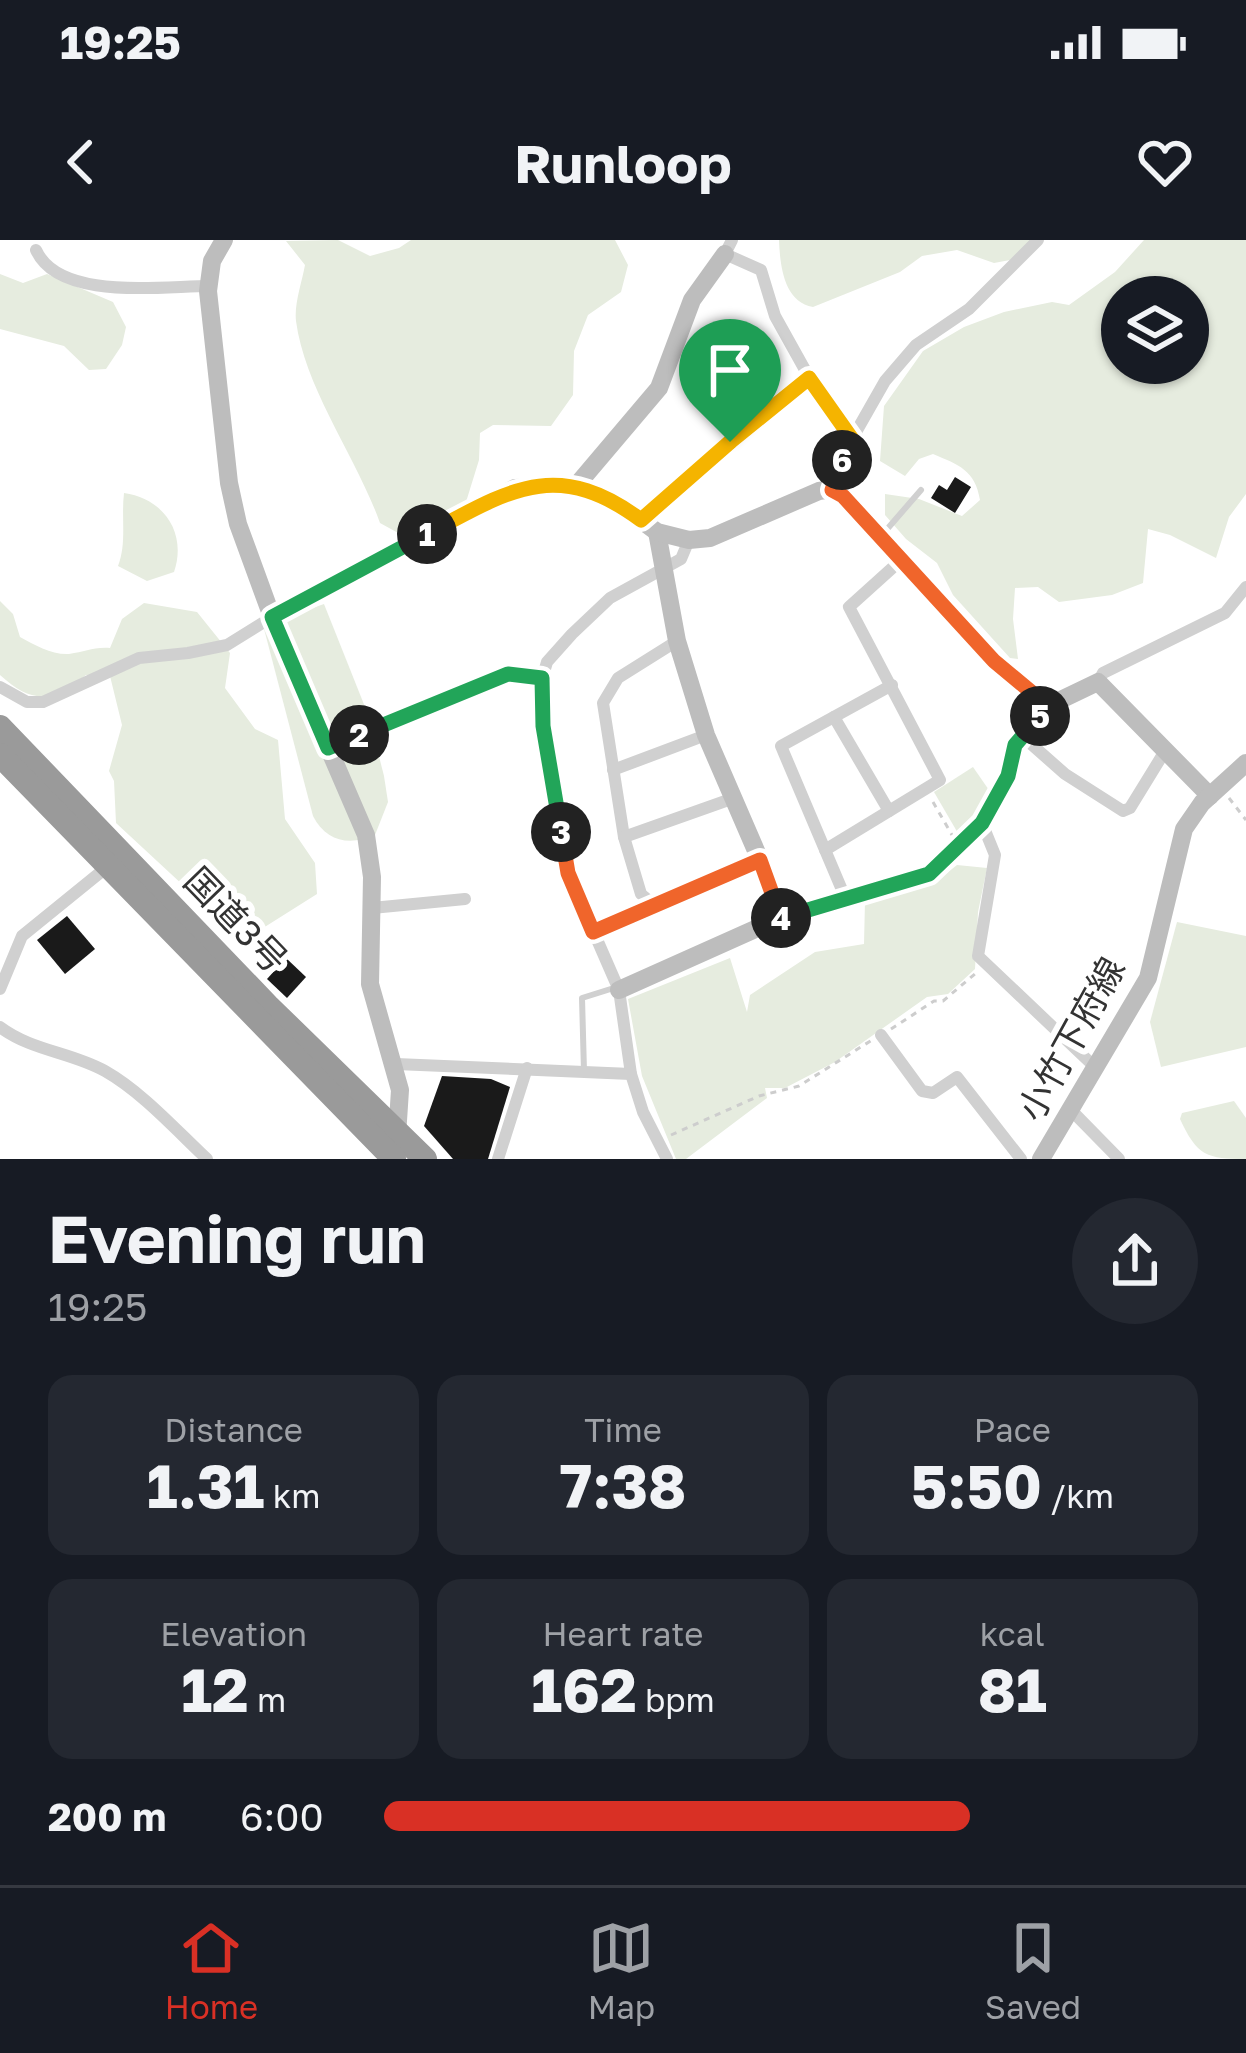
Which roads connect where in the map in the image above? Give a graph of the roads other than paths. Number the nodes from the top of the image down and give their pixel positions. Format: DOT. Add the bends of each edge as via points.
graph roads {
  1 [pos="1039,240"];
  2 [pos="221,241"];
  3 [pos="729,247"];
  4 [pos="36,250"];
  5 [pos="209,286"];
  6 [pos="852,439"];
  7 [pos="576,486"];
  8 [pos="832,490"];
  9 [pos="921,490"];
  10 [pos="649,526"];
  11 [pos="880,538"];
  12 [pos="688,540"];
  13 [pos="900,561"];
  14 [pos="666,567"];
  15 [pos="1246,586"];
  16 [pos="272,617"];
  17 [pos="677,641"];
  18 [pos="1098,682"];
  19 [pos="892,686"];
  20 [pos="0,687"];
  21 [pos="1048,706"];
  22 [pos="834,717"];
  23 [pos="0,727"];
  24 [pos="706,735"];
  25 [pos="1022,736"];
  26 [pos="1165,751"];
  27 [pos="0,755"];
  28 [pos="1246,763"];
  29 [pos="613,770"];
  30 [pos="1215,792"];
  31 [pos="734,799"];
  32 [pos="889,811"];
  33 [pos="982,823"];
  34 [pos="624,837"];
  35 [pos="825,850"];
  36 [pos="760,860"];
  37 [pos="107,867"];
  38 [pos="845,896"];
  39 [pos="465,899"];
  40 [pos="372,908"];
  41 [pos="779,918"];
  42 [pos="0,988"];
  43 [pos="618,988"];
  44 [pos="0,1028"];
  45 [pos="881,1035"];
  46 [pos="395,1064"];
  47 [pos="527,1068"];
  48 [pos="1097,1069"];
  49 [pos="584,1071"];
  50 [pos="631,1074"];
  51 [pos="1072,1111"];
  52 [pos="397,1131"];
  53 [pos="207,1159"];
  54 [pos="396,1159"];
  55 [pos="424,1159"];
  56 [pos="498,1159"];
  57 [pos="668,1159"];
  58 [pos="1021,1159"];
  59 [pos="1041,1159"];
  60 [pos="1118,1159"];
  1 -- 6 [label="street" via="969,309 916,345"];
  2 -- 5 [label="street"];
  3 -- 6 [label="street" via="761,270 775,316"];
  3 -- 7 [label="street" via="692,300 658,388"];
  4 -- 5 [label="street" via="52,271 85,282"];
  5 -- 16 [label="street" via="229,483"];
  6 -- 8 [label="street"];
  7 -- 10 [label="street"];
  7 -- 16 [label="street" via="515,488"];
  8 -- 11 [label="street"];
  8 -- 12 [label="street"];
  9 -- 11 [label="lane"];
  10 -- 12 [label="street"];
  10 -- 14 [label="street"];
  11 -- 13 [label="street"];
  12 -- 14 [label="street" via="681,559"];
  13 -- 19 [label="street" via="849,607"];
  13 -- 21 [label="street"];
  14 -- 17 [label="street"];
  14 -- 43 [label="street" via="610,598 547,662 542,678 568,873"];
  15 -- 18 [label="street" via="1225,613"];
  16 -- 20 [label="street" via="227,644 139,658 43,702"];
  16 -- 40 [label="street" via="366,835"];
  17 -- 24 [label="street"];
  17 -- 29 [label="street" via="618,678 603,703"];
  18 -- 21 [label="street"];
  18 -- 26 [label="street"];
  19 -- 22 [label="street"];
  19 -- 32 [label="street" via="940,780"];
  21 -- 25 [label="street"];
  22 -- 32 [label="street"];
  22 -- 35 [label="street" via="782,746"];
  23 -- 52 [label="highway, 国道3号"];
  24 -- 29 [label="street"];
  24 -- 31 [label="street"];
  25 -- 26 [label="street" via="1123,811"];
  25 -- 33 [label="street"];
  26 -- 30 [label="street"];
  27 -- 37 [label="highway, 国道3号"];
  28 -- 30 [label="street, 小竹下府線"];
  29 -- 34 [label="street"];
  30 -- 48 [label="street, 小竹下府線" via="1184,829 1148,978"];
  31 -- 34 [label="street"];
  31 -- 36 [label="street"];
  32 -- 35 [label="street"];
  33 -- 38 [label="street" via="929,874"];
  33 -- 48 [label="street" via="994,855 978,956"];
  34 -- 36 [label="street" via="641,894 652,904"];
  35 -- 38 [label="street"];
  36 -- 41 [label="street"];
  37 -- 42 [label="street" via="22,936"];
  37 -- 54 [label="highway, 国道3号"];
  38 -- 41 [label="street"];
  39 -- 40 [label="street"];
  40 -- 46 [label="street" via="370,983"];
  41 -- 43 [label="street"];
  43 -- 49 [label="lane" via="582,998"];
  43 -- 50 [label="street"];
  44 -- 53 [label="street" via="108,1072"];
  45 -- 58 [label="street" via="922,1091 957,1077"];
  46 -- 47 [label="street"];
  46 -- 52 [label="street"];
  47 -- 49 [label="street"];
  47 -- 56 [label="street"];
  48 -- 51 [label="street, 小竹下府線"];
  49 -- 50 [label="street"];
  50 -- 57 [label="street"];
  51 -- 59 [label="street, 小竹下府線"];
  51 -- 60 [label="street"];
  52 -- 54 [label="street"];
  52 -- 55 [label="highway, 国道3号"];
}
